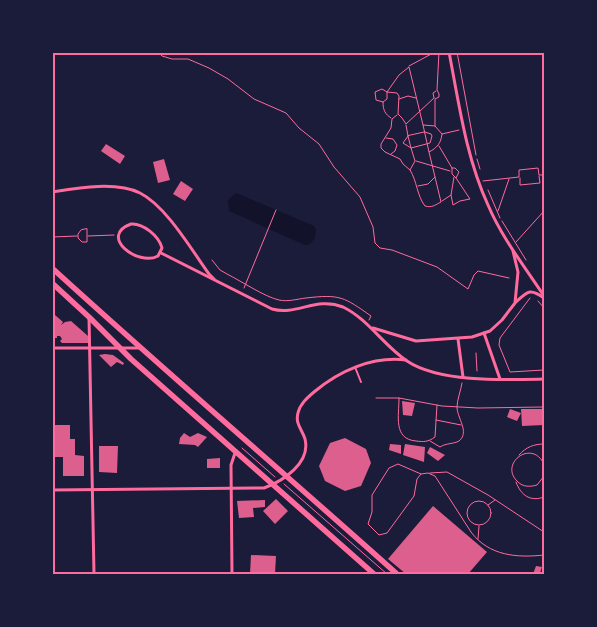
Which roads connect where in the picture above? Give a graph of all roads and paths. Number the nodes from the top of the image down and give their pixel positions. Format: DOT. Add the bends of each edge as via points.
graph roads {
  1 [pos="158,52"];
  2 [pos="435,52"];
  3 [pos="439,52"];
  4 [pos="449,52"];
  5 [pos="457,52"];
  6 [pos="409,66"];
  7 [pos="437,90"];
  8 [pos="387,92"];
  9 [pos="416,98"];
  10 [pos="434,98"];
  11 [pos="399,99"];
  12 [pos="383,102"];
  13 [pos="420,111"];
  14 [pos="398,114"];
  15 [pos="392,119"];
  16 [pos="406,124"];
  17 [pos="423,125"];
  18 [pos="435,126"];
  19 [pos="464,128"];
  20 [pos="425,132"];
  21 [pos="442,134"];
  22 [pos="408,136"];
  23 [pos="386,138"];
  24 [pos="403,143"];
  25 [pos="428,144"];
  26 [pos="397,145"];
  27 [pos="438,146"];
  28 [pos="411,148"];
  29 [pos="429,152"];
  30 [pos="390,154"];
  31 [pos="415,161"];
  32 [pos="432,165"];
  33 [pos="452,168"];
  34 [pos="410,170"];
  35 [pos="451,171"];
  36 [pos="482,173"];
  37 [pos="539,175"];
  38 [pos="544,175"];
  39 [pos="455,177"];
  40 [pos="519,177"];
  41 [pos="435,178"];
  42 [pos="509,178"];
  43 [pos="478,182"];
  44 [pos="417,186"];
  45 [pos="487,188"];
  46 [pos="52,192"];
  47 [pos="451,195"];
  48 [pos="441,202"];
  49 [pos="276,210"];
  50 [pos="544,211"];
  51 [pos="498,212"];
  52 [pos="495,220"];
  53 [pos="114,235"];
  54 [pos="77,236"];
  55 [pos="87,236"];
  56 [pos="52,238"];
  57 [pos="515,243"];
  58 [pos="511,247"];
  59 [pos="161,253"];
  60 [pos="526,259"];
  61 [pos="212,260"];
  62 [pos="52,268"];
  63 [pos="509,278"];
  64 [pos="216,281"];
  65 [pos="52,283"];
  66 [pos="246,284"];
  67 [pos="242,293"];
  68 [pos="533,296"];
  69 [pos="544,297"];
  70 [pos="536,298"];
  71 [pos="515,303"];
  72 [pos="544,308"];
  73 [pos="89,317"];
  74 [pos="368,326"];
  75 [pos="484,333"];
  76 [pos="458,338"];
  77 [pos="52,348"];
  78 [pos="90,348"];
  79 [pos="120,348"];
  80 [pos="140,348"];
  81 [pos="476,353"];
  82 [pos="406,360"];
  83 [pos="355,367"];
  84 [pos="544,370"];
  85 [pos="477,371"];
  86 [pos="463,377"];
  87 [pos="544,378"];
  88 [pos="500,379"];
  89 [pos="360,382"];
  90 [pos="376,398"];
  91 [pos="399,398"];
  92 [pos="437,405"];
  93 [pos="457,406"];
  94 [pos="544,407"];
  95 [pos="436,420"];
  96 [pos="462,425"];
  97 [pos="429,441"];
  98 [pos="544,444"];
  99 [pos="238,445"];
  100 [pos="235,453"];
  101 [pos="518,456"];
  102 [pos="544,464"];
  103 [pos="428,473"];
  104 [pos="421,474"];
  105 [pos="288,476"];
  106 [pos="544,476"];
  107 [pos="542,479"];
  108 [pos="516,481"];
  109 [pos="281,482"];
  110 [pos="272,485"];
  111 [pos="94,489"];
  112 [pos="52,490"];
  113 [pos="231,490"];
  114 [pos="544,490"];
  115 [pos="544,497"];
  116 [pos="496,500"];
  117 [pos="487,505"];
  118 [pos="479,525"];
  119 [pos="544,532"];
  120 [pos="478,540"];
  121 [pos="544,555"];
  122 [pos="94,574"];
  123 [pos="232,574"];
  124 [pos="373,574"];
  125 [pos="387,574"];
  126 [pos="397,574"];
  1 -- 63 [label="path" via="162,56 188,59 209,68 254,99 286,113 319,144 360,197 373,227 375,243 380,248 437,268 468,289 478,271"];
  2 -- 6 [label="path"];
  3 -- 7 [label="path"];
  4 -- 19 [label="street"];
  5 -- 36 [label="path"];
  6 -- 8 [label="path"];
  6 -- 9 [label="path"];
  7 -- 10 [label="path" via="433,93"];
  7 -- 10 [label="path" via="439,97"];
  8 -- 11 [label="path" via="397,93"];
  8 -- 12 [label="path" via="387,99"];
  8 -- 12 [label="path" via="382,89 375,92 376,100"];
  9 -- 11 [label="path"];
  9 -- 13 [label="path"];
  10 -- 13 [label="path"];
  10 -- 18 [label="path"];
  11 -- 14 [label="path"];
  12 -- 15 [label="path" via="384,111"];
  13 -- 16 [label="path"];
  13 -- 17 [label="path"];
  14 -- 15 [label="path"];
  14 -- 16 [label="path"];
  15 -- 23 [label="path"];
  16 -- 22 [label="path"];
  17 -- 18 [label="path"];
  17 -- 20 [label="path"];
  18 -- 21 [label="path"];
  19 -- 21 [label="path"];
  19 -- 43 [label="street"];
  20 -- 22 [label="path"];
  20 -- 25 [label="path"];
  20 -- 25 [label="path" via="432,136"];
  21 -- 27 [label="path"];
  22 -- 24 [label="path"];
  22 -- 28 [label="path"];
  23 -- 26 [label="path"];
  23 -- 30 [label="path" via="381,148"];
  24 -- 26 [label="path"];
  24 -- 28 [label="path"];
  25 -- 28 [label="path"];
  25 -- 29 [label="path"];
  26 -- 30 [label="path" via="396,151"];
  27 -- 29 [label="path"];
  27 -- 33 [label="path"];
  28 -- 31 [label="path"];
  29 -- 32 [label="path"];
  30 -- 34 [label="path"];
  31 -- 32 [label="path"];
  31 -- 34 [label="path"];
  32 -- 35 [label="path"];
  32 -- 41 [label="path"];
  33 -- 35 [label="path"];
  33 -- 39 [label="path" via="459,172"];
  34 -- 44 [label="path"];
  35 -- 39 [label="path"];
  37 -- 38 [label="path"];
  37 -- 40 [label="path" via="538,168 519,170"];
  37 -- 40 [label="path" via="540,183 520,185"];
  39 -- 47 [label="path"];
  39 -- 47 [label="path" via="470,198 453,205"];
  40 -- 42 [label="path"];
  41 -- 44 [label="path" via="428,184"];
  41 -- 48 [label="path"];
  42 -- 43 [label="path"];
  42 -- 51 [label="path"];
  43 -- 52 [label="street"];
  44 -- 48 [label="path" via="425,206"];
  45 -- 51 [label="path"];
  46 -- 64 [label="street" via="100,186 140,193 166,215"];
  47 -- 48 [label="path"];
  49 -- 66 [label="path"];
  50 -- 57 [label="path"];
  51 -- 52 [label="path"];
  51 -- 57 [label="path"];
  52 -- 58 [label="street"];
  53 -- 55 [label="path"];
  54 -- 55 [label="path" via="80,241 87,242"];
  54 -- 55 [label="path" via="81,230 87,229"];
  54 -- 56 [label="path"];
  57 -- 58 [label="path"];
  57 -- 60 [label="path"];
  58 -- 69 [label="street"];
  58 -- 71 [label="street" via="518,272"];
  59 -- 59 [label="street" via="152,258 126,252 120,243 121,233 130,224 140,224 160,241"];
  59 -- 64 [label="street"];
  61 -- 66 [label="path" via="220,270"];
  62 -- 80 [label="main road"];
  64 -- 67 [label="street"];
  65 -- 73 [label="main road"];
  66 -- 67 [label="path"];
  66 -- 74 [label="path" via="280,300 342,298 371,316"];
  67 -- 74 [label="street" via="279,311 321,303 338,306"];
  68 -- 84 [label="path" via="500,338 499,345 510,372"];
  69 -- 71 [label="street" via="536,292 526,292"];
  70 -- 72 [label="path"];
  71 -- 75 [label="street" via="496,326"];
  73 -- 78 [label="street"];
  73 -- 79 [label="main road"];
  74 -- 76 [label="street" via="408,340"];
  74 -- 82 [label="street"];
  75 -- 76 [label="street"];
  75 -- 88 [label="street"];
  76 -- 86 [label="street"];
  77 -- 78 [label="street"];
  78 -- 79 [label="street"];
  78 -- 111 [label="street"];
  79 -- 80 [label="street"];
  79 -- 100 [label="main road"];
  80 -- 105 [label="main road"];
  81 -- 85 [label="path"];
  82 -- 83 [label="street" via="379,360"];
  82 -- 86 [label="street" via="417,367"];
  83 -- 89 [label="lane"];
  83 -- 105 [label="street" via="327,382 300,406 297,420 305,440 305,451"];
  86 -- 88 [label="street"];
  86 -- 93 [label="path"];
  87 -- 88 [label="street"];
  90 -- 91 [label="path"];
  91 -- 92 [label="path"];
  91 -- 97 [label="path" via="402,436 408,440"];
  92 -- 93 [label="path"];
  92 -- 95 [label="path"];
  93 -- 94 [label="path"];
  93 -- 96 [label="path"];
  95 -- 96 [label="path"];
  95 -- 97 [label="path" via="435,437"];
  96 -- 97 [label="path" via="463,436 457,442 438,447"];
  98 -- 101 [label="path" via="530,446"];
  99 -- 109 [label="path"];
  100 -- 110 [label="main road"];
  100 -- 113 [label="street" via="231,465"];
  101 -- 102 [label="path" via="534,454"];
  101 -- 108 [label="path" via="512,465"];
  103 -- 104 [label="path"];
  103 -- 116 [label="path" via="447,472"];
  103 -- 120 [label="path" via="435,476"];
  104 -- 104 [label="path" via="414,496 387,533 380,534 368,524 372,495 389,468 398,464"];
  105 -- 109 [label="street"];
  105 -- 126 [label="main road"];
  106 -- 107 [label="path"];
  107 -- 108 [label="path" via="531,487"];
  107 -- 114 [label="path"];
  108 -- 115 [label="path" via="528,498"];
  109 -- 110 [label="street"];
  109 -- 125 [label="path"];
  110 -- 113 [label="street"];
  110 -- 124 [label="main road"];
  111 -- 112 [label="street"];
  111 -- 113 [label="street"];
  111 -- 122 [label="street"];
  113 -- 123 [label="street"];
  116 -- 117 [label="path"];
  116 -- 119 [label="path"];
  117 -- 118 [label="path" via="490,517"];
  117 -- 118 [label="path" via="475,502 467,510 470,522"];
  118 -- 120 [label="path"];
  120 -- 121 [label="path" via="496,552"];
}
